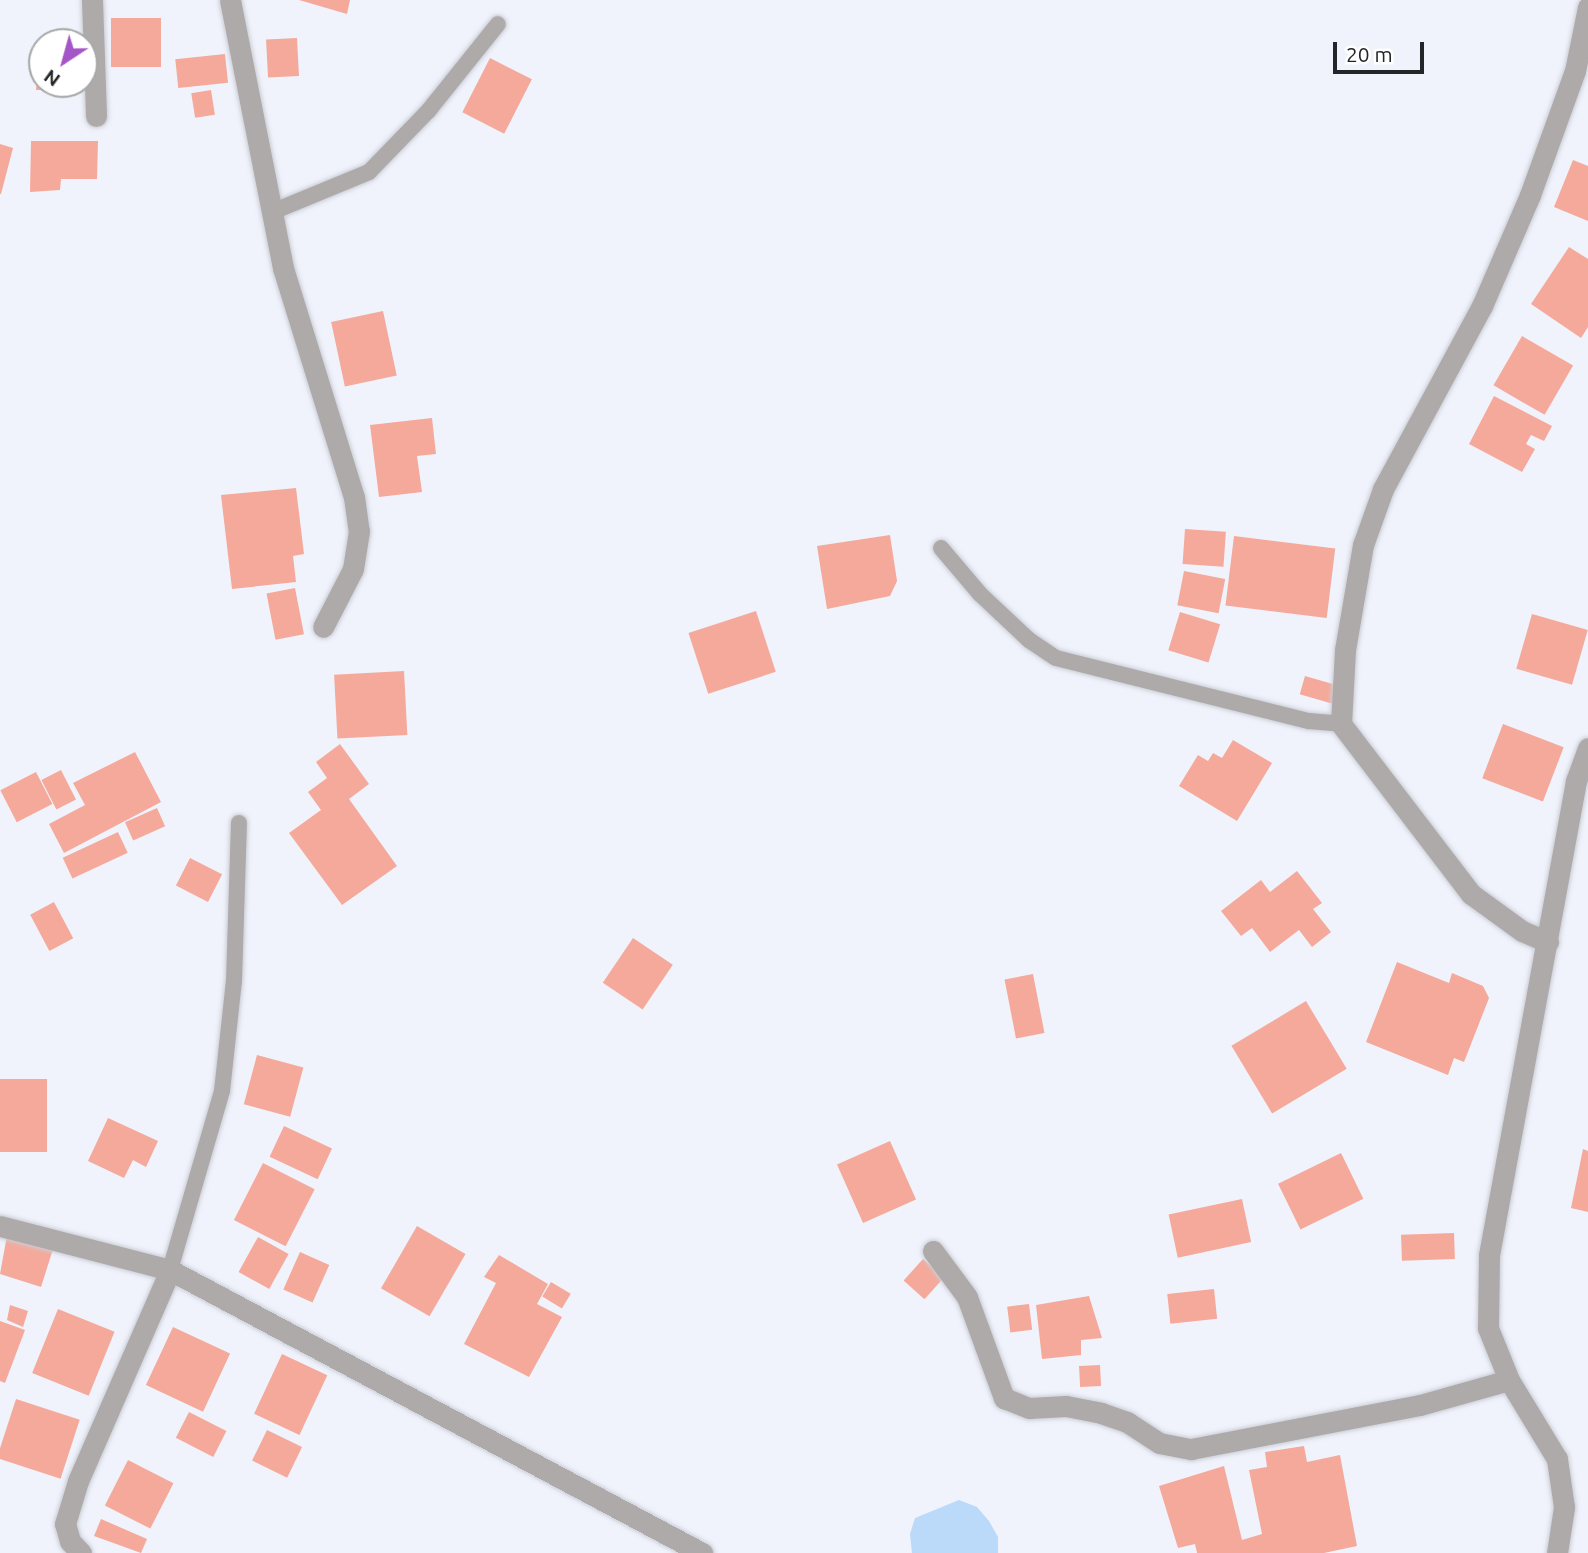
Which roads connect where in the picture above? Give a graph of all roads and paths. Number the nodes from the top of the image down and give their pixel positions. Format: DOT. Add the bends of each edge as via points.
graph roads {
  1 [pos="92,0"];
  2 [pos="230,0"];
  3 [pos="1588,7"];
  4 [pos="498,24"];
  5 [pos="96,116"];
  6 [pos="272,212"];
  7 [pos="941,548"];
  8 [pos="323,628"];
  9 [pos="1341,724"];
  10 [pos="1588,748"];
  11 [pos="239,823"];
  12 [pos="1548,942"];
  13 [pos="0,1226"];
  14 [pos="933,1251"];
  15 [pos="170,1269"];
  16 [pos="1509,1380"];
  17 [pos="81,1553"];
  18 [pos="702,1553"];
  19 [pos="1557,1553"];
  1 -- 5 [label="street"];
  2 -- 6 [label="street"];
  3 -- 9 [label="street" via="1575,71 1530,195 1482,306 1383,489 1363,545 1345,650"];
  4 -- 6 [label="lane" via="429,110 369,172"];
  6 -- 8 [label="street" via="283,268 354,498 359,531 353,569"];
  7 -- 9 [label="lane" via="980,594 1029,640 1056,657 1309,721"];
  9 -- 12 [label="street" via="1471,894 1522,931"];
  10 -- 12 [label="street" via="1576,781"];
  11 -- 15 [label="lane" via="234,981 222,1091"];
  12 -- 16 [label="street" via="1489,1255 1488,1328"];
  13 -- 15 [label="street"];
  14 -- 16 [label="street" via="967,1297 1004,1398 1029,1408 1066,1406 1101,1413 1127,1422 1159,1443 1191,1449 1420,1405"];
  15 -- 17 [label="street" via="78,1482 65,1524"];
  15 -- 18 [label="street"];
  16 -- 19 [label="street" via="1557,1459 1564,1507"];
}
